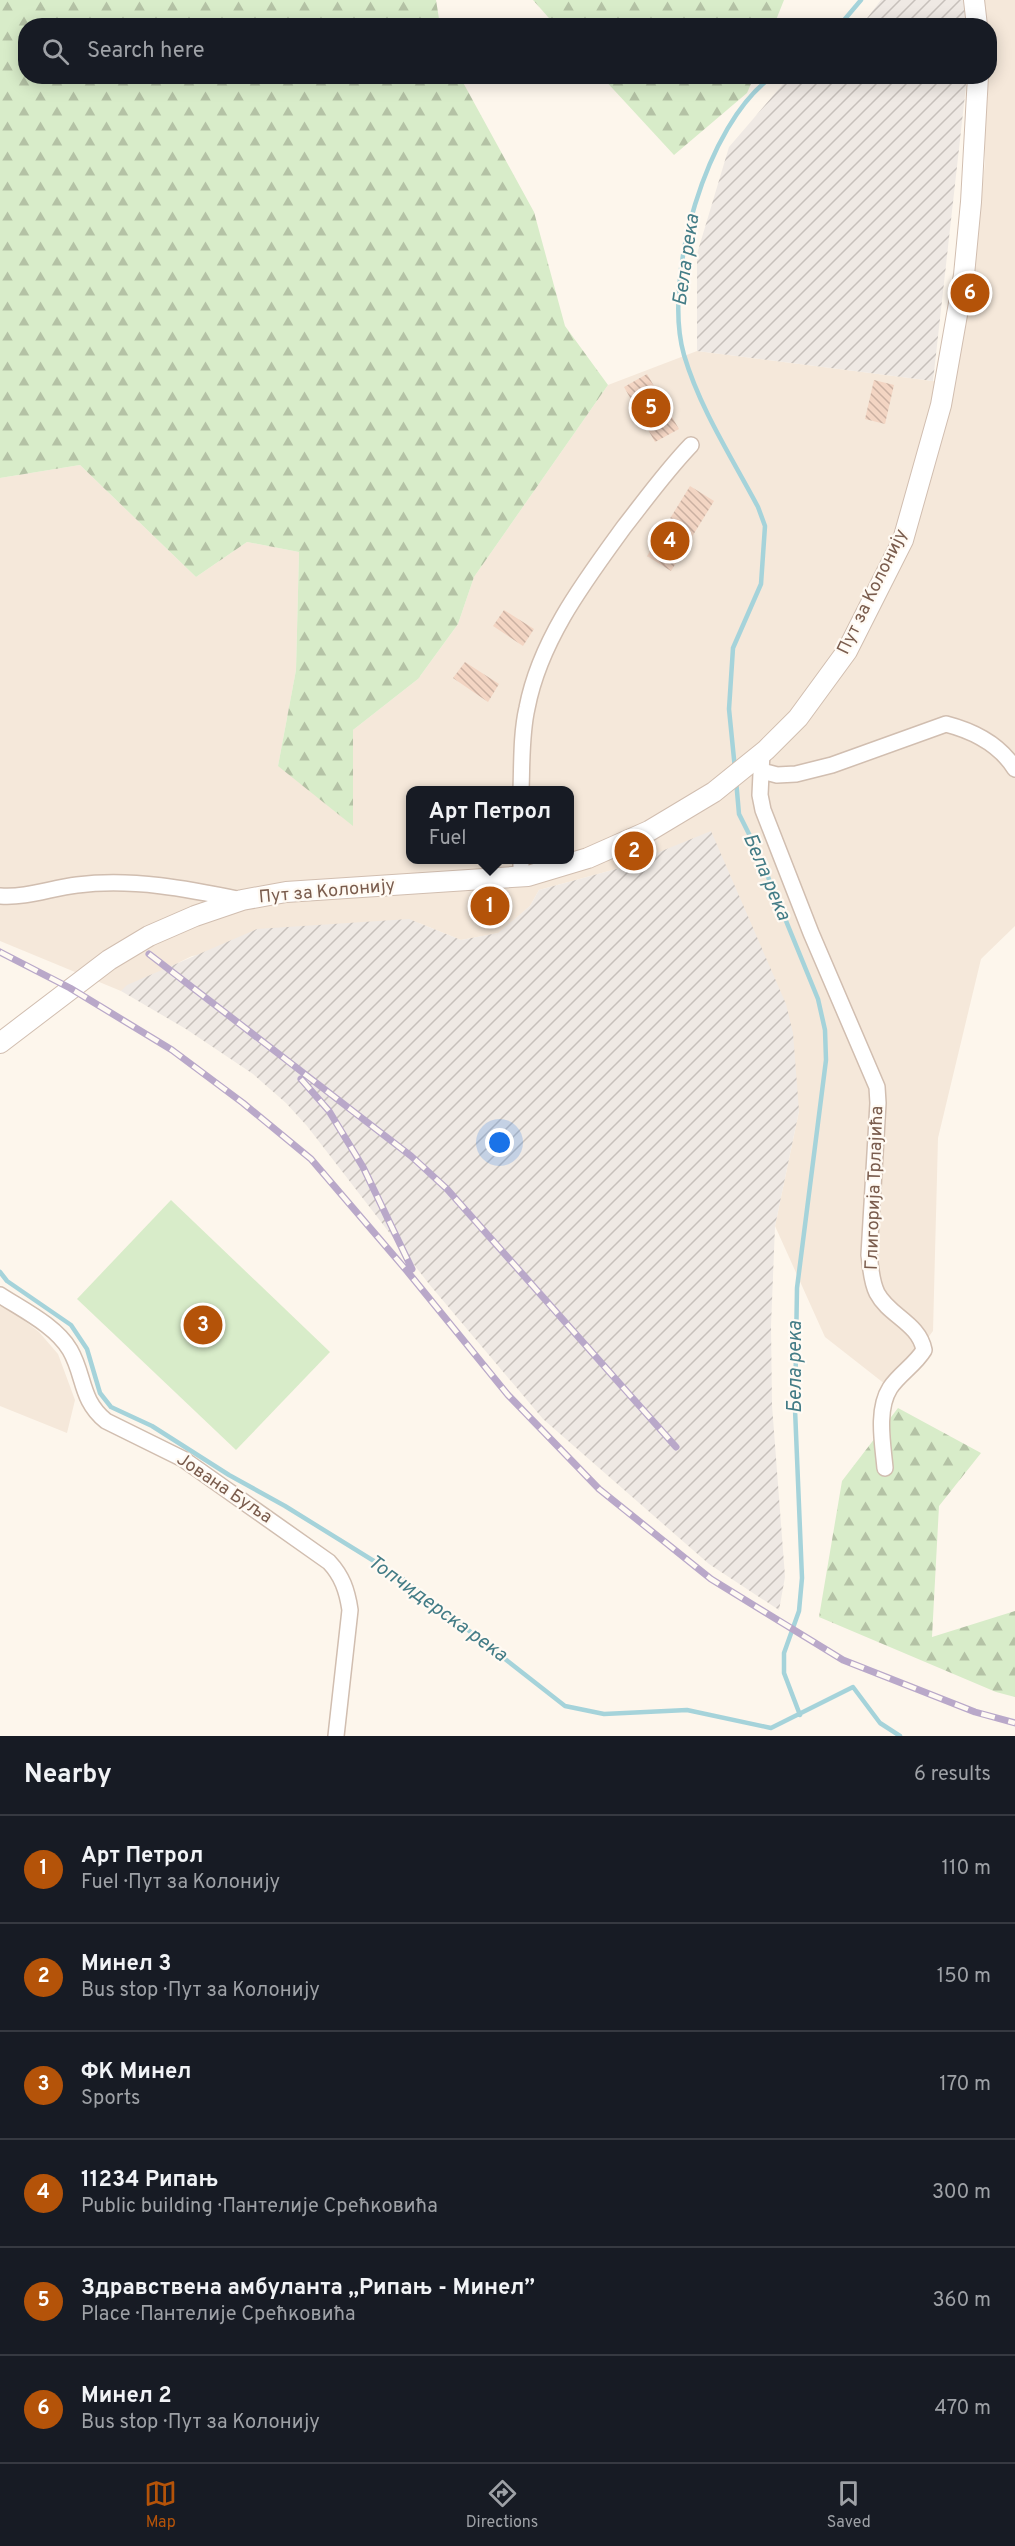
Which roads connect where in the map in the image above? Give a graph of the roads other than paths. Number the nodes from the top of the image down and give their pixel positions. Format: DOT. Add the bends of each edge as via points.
graph roads {
  1 [pos="974,0"];
  2 [pos="976,18"];
  3 [pos="978,84"];
  4 [pos="691,445"];
  5 [pos="757,763"];
  6 [pos="1015,769"];
  7 [pos="520,786"];
  8 [pos="574,860"];
  9 [pos="548,864"];
  10 [pos="521,868"];
  11 [pos="0,896"];
  12 [pos="242,900"];
  13 [pos="0,1043"];
  14 [pos="0,1295"];
  15 [pos="885,1468"];
  16 [pos="336,1736"];
  1 -- 2 [label="street"];
  3 -- 5 [label="street, Пут за Колонију" via="964,275 941,405 903,540 847,651 798,718"];
  4 -- 7 [label="street" via="668,469 604,555 563,617 541,662 526,710"];
  5 -- 6 [label="street" via="777,775 796,774 946,724 988,741"];
  5 -- 8 [label="street, Пут за Колонију" via="649,831 588,858"];
  5 -- 15 [label="street, Глигорија Трлајића" via="763,810 877,1087 869,1255 872,1278 877,1294 915,1330 924,1350 885,1398"];
  9 -- 10 [label="street, Пут за Колонију"];
  10 -- 12 [label="street, Пут за Колонију"];
  11 -- 12 [label="street" via="120,883 174,886"];
  12 -- 13 [label="street, Пут за Колонију" via="149,936 82,979"];
  14 -- 16 [label="street, Јована Буља" via="48,1327 70,1350 87,1400 105,1421 183,1459 339,1573 350,1610"];
}
